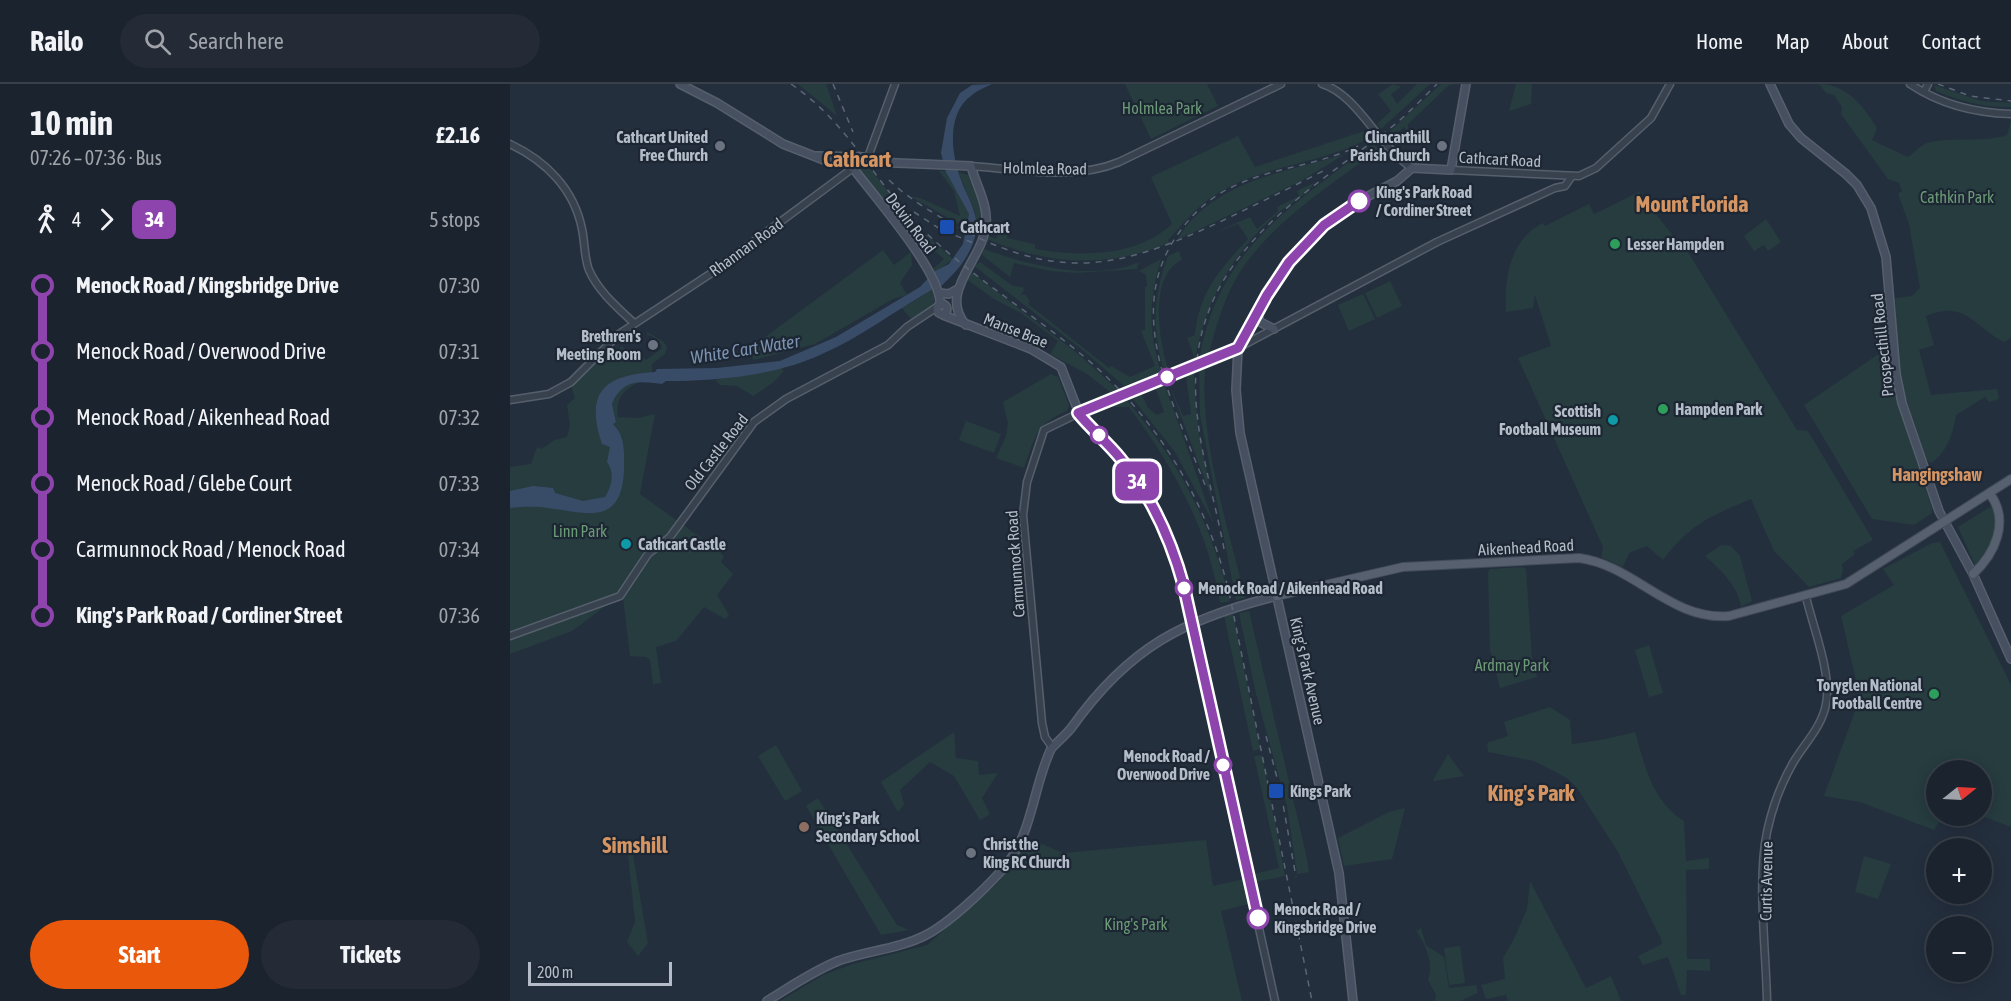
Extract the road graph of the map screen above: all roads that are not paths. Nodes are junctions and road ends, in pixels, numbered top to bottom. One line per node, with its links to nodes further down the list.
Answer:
1 (680, 84): 13 (main road)
2 (895, 84): 14 (street)
3 (1281, 84): 17 (street, Holmlea Road)
4 (1322, 84): 18 (street)
5 (1466, 84): 19 (main road)
6 (1670, 84): 21 (street, Cathcart Road)
7 (1770, 84): 35 (main road, Prospecthill Road)
8 (1910, 84): 10 (street)
9 (1928, 84): 10 (street)
10 (1924, 92): 11 (street)
11 (2011, 114)
12 (510, 144): 27 (street)
13 (816, 156): 14 (main road); 16 (main road)
14 (868, 157): 15 (main road); 16 (main road)
15 (936, 163): 16 (main road); 17 (main road)
16 (853, 164): 24 (main road, Delvin Road); 27 (street, Rhannan Road)
17 (967, 166): 23 (main road, Old Castle Road)
18 (1412, 168): 19 (main road, Cathcart Road); 26 (main road)
19 (1451, 170): 20 (street, Cathcart Road)
20 (1560, 176): 21 (street, Cathcart Road); 22 (street)
21 (1572, 176): 22 (street, Carmunnock Road)
22 (1555, 188): 29 (street, Carmunnock Road)
23 (958, 287): 24 (main road); 25 (main road, Old Castle Road); 28 (main road, Old Castle Road)
24 (939, 291): 25 (main road, Delvin Road)
25 (942, 310): 28 (main road, Manse Brae); 40 (street, Old Castle Road)
26 (1257, 312): 29 (main road); 30 (main road)
27 (635, 323): 31 (street, Rhannan Road)
28 (966, 325): 32 (main road, Manse Brae)
29 (1274, 329): 30 (street, Carmunnock Road)
30 (1238, 348): 32 (street, Carmunnock Road); 37 (main road, King's Park Avenue)
31 (510, 400)
32 (1078, 413): 39 (main road); 42 (street, Carmunnock Road)
33 (2011, 479): 34 (main road, Aikenhead Road)
34 (1990, 494): 35 (main road, Aikenhead Road); 36 (main road)
35 (1945, 523): 36 (main road, Prospecthill Road); 38 (main road, Aikenhead Road)
36 (1972, 574): 41 (main road, Prospecthill Road)
37 (1277, 596): 38 (main road, Aikenhead Road); 39 (main road, Aikenhead Road); 45 (main road, King's Park Avenue)
38 (1806, 597): 46 (street, Curtis Avenue)
39 (1192, 623): 42 (main road, Aikenhead Road); 44 (street)
40 (510, 636)
41 (2011, 659)
42 (1052, 747): 43 (main road)
43 (767, 1001)
44 (1275, 1001)
45 (1353, 1001)
46 (1767, 1001)

